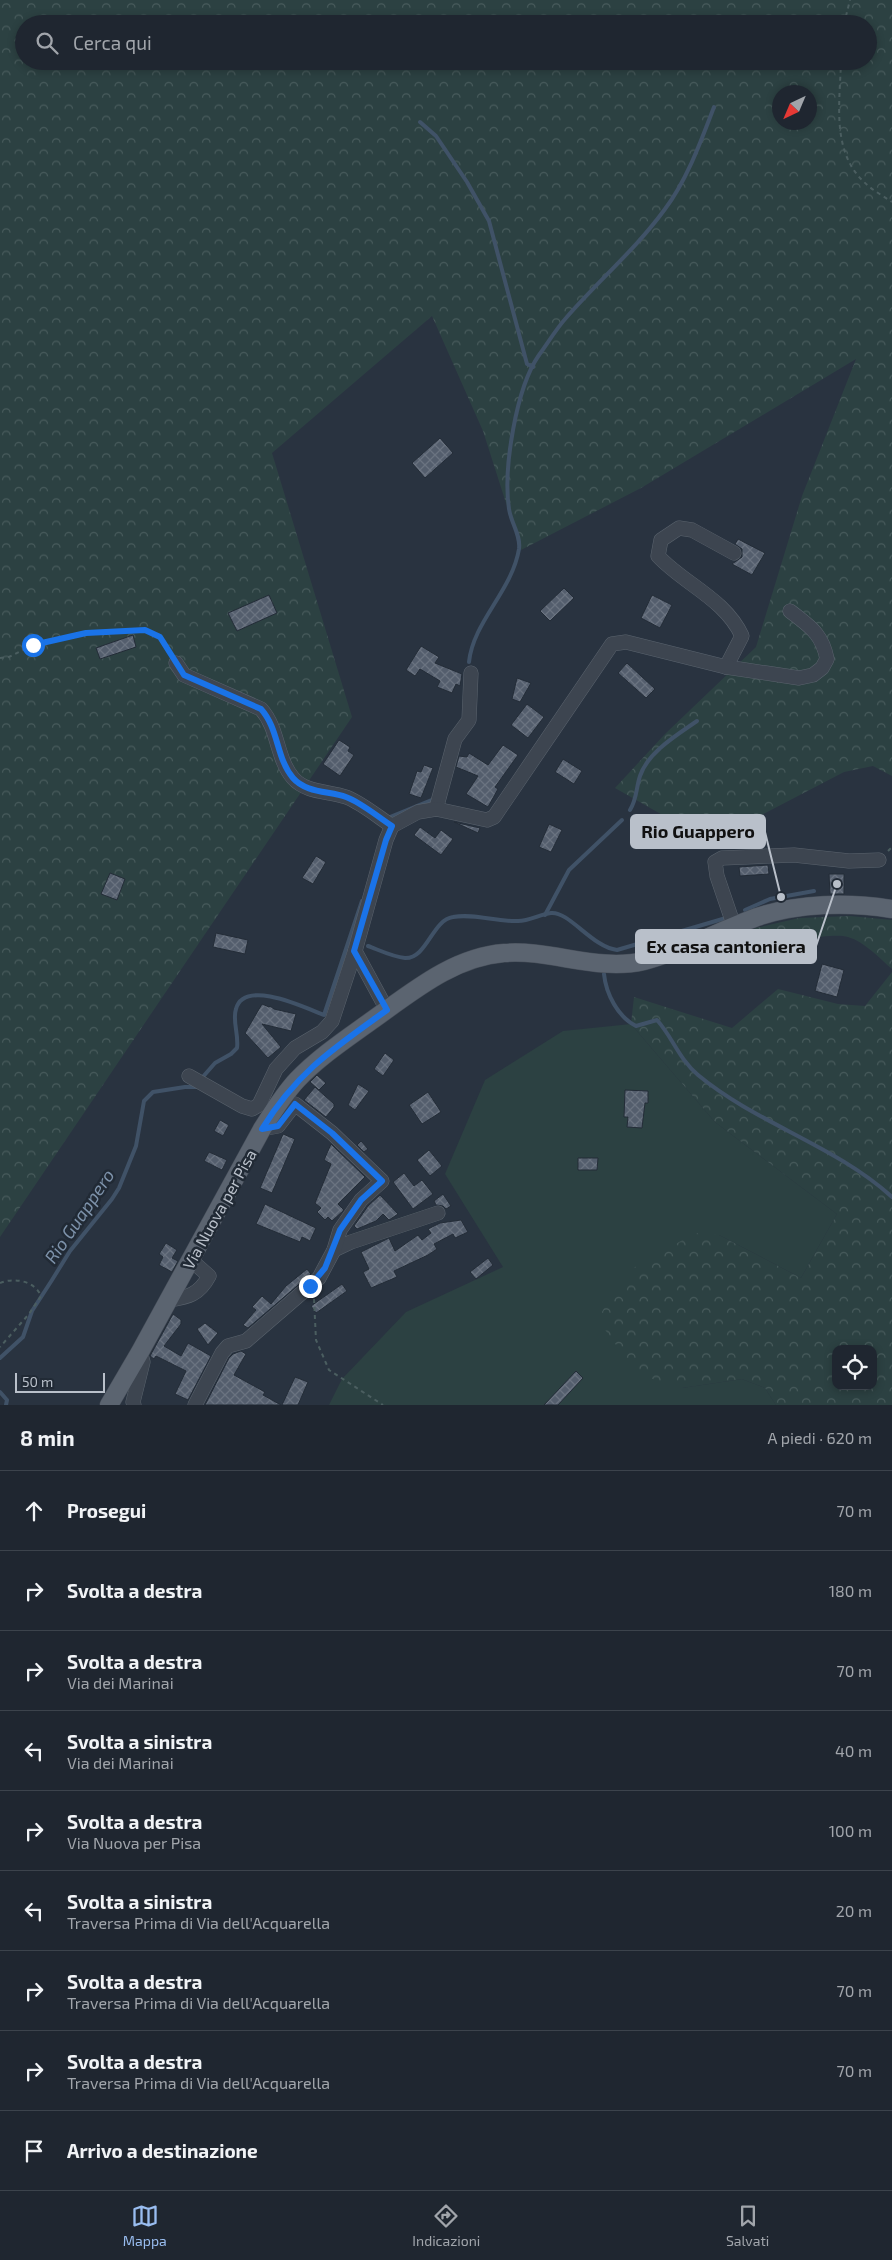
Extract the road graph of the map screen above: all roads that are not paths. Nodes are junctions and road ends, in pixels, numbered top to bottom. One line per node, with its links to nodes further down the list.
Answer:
1 (734, 553): 4 (street)
2 (790, 610): 4 (street)
3 (176, 663): 7 (street)
4 (726, 667): 6 (street)
5 (471, 673): 6 (street)
6 (436, 810): 7 (street)
7 (392, 826): 11 (street)
8 (879, 860): 10 (street)
9 (892, 909): 10 (main road, Via Nuova per Pisa)
10 (734, 926): 12 (main road, Via Nuova per Pisa)
11 (354, 951): 12 (street); 13 (street)
12 (387, 1010): 14 (main road, Via Nuova per Pisa)
13 (189, 1076)
14 (262, 1129): 16 (street); 17 (main road, Via Nuova per Pisa)
15 (438, 1213): 16 (street)
16 (334, 1250): 22 (street)
17 (191, 1260): 18 (main road, Via Nuova per Pisa); 18 (street)
18 (169, 1300): 19 (main road, Via Nuova per Pisa)
19 (140, 1352): 20 (main road, Via Nuova per Pisa); 21 (street)
20 (109, 1405)
21 (134, 1405)
22 (194, 1405)

